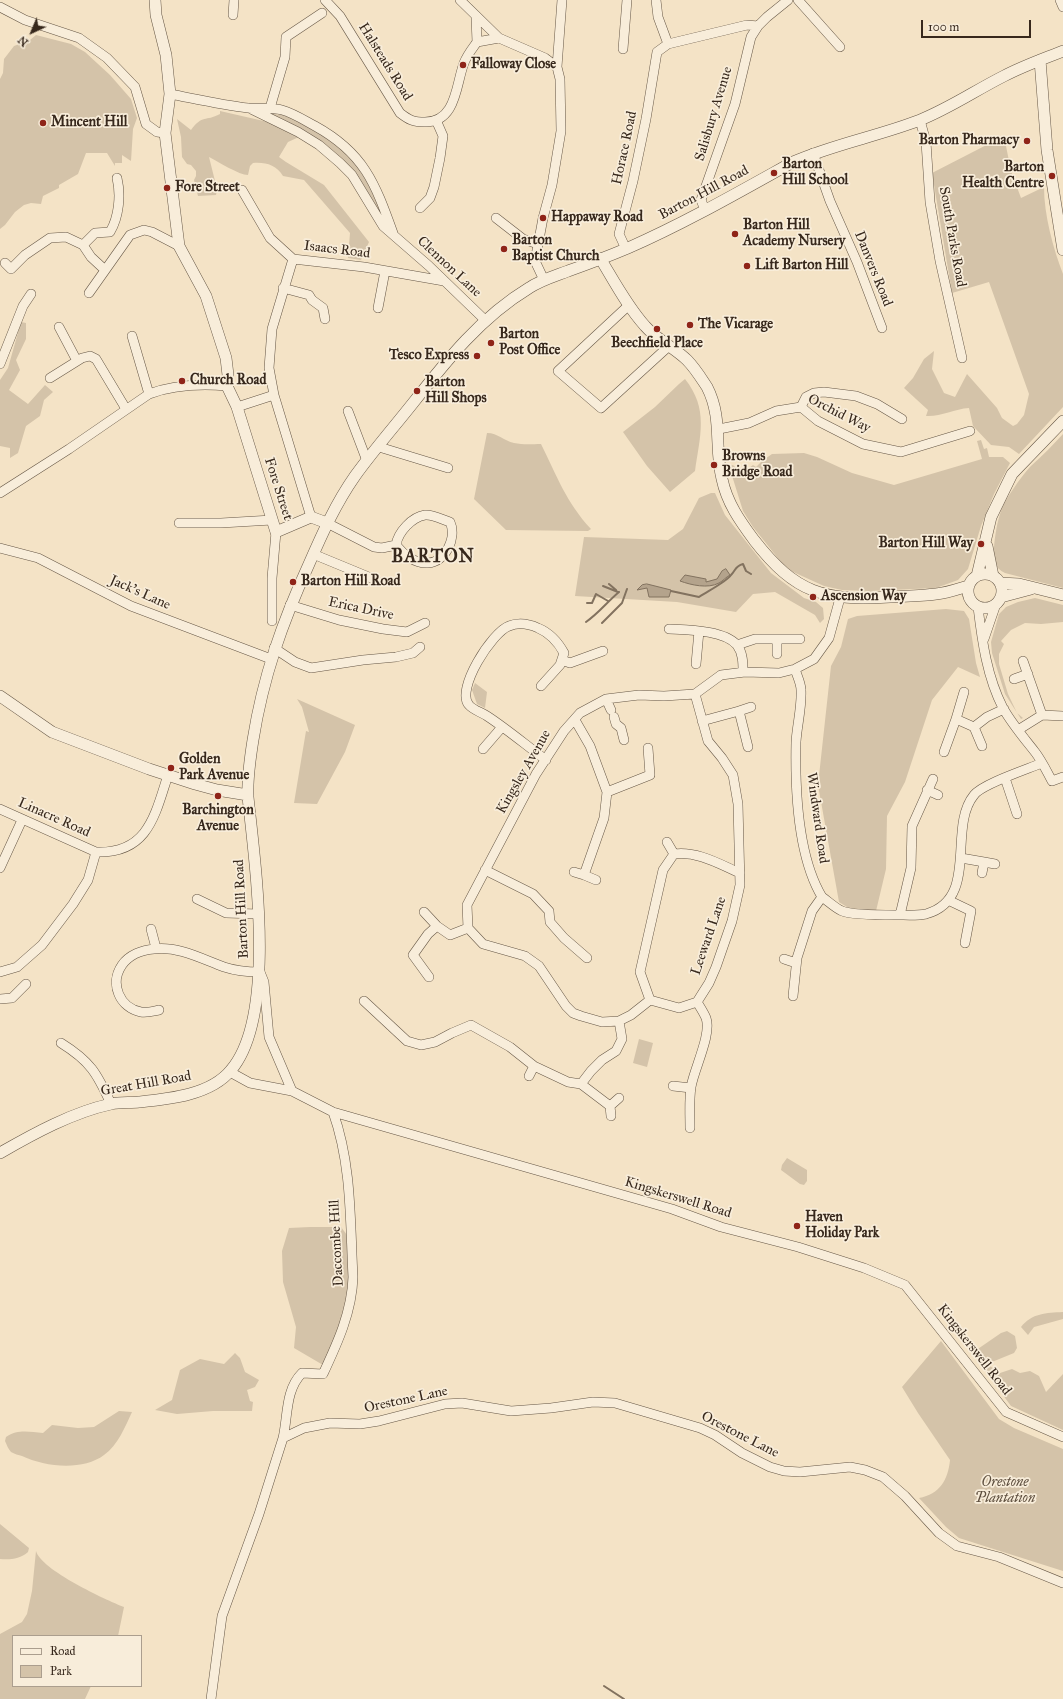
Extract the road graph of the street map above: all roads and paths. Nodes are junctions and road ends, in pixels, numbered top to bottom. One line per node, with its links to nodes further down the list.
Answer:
1 (155, 0): 25 (street, Fore Street)
2 (234, 0): 14 (street)
3 (325, 0): 28 (street, Halsteads Road)
4 (460, 0): 15 (street)
5 (562, 0): 24 (street)
6 (627, 0): 21 (street)
7 (656, 0): 19 (street)
8 (788, 0): 16 (street, Salisbury Avenue)
9 (798, 0): 20 (street)
10 (1060, 0): 12 (street)
11 (0, 7): 30 (street)
12 (1063, 7)
13 (322, 13): 27 (street)
14 (232, 15)
15 (476, 17): 17 (street); 18 (street)
16 (758, 26): 19 (street); 35 (street, Salisbury Avenue)
17 (499, 38): 18 (street); 24 (street)
18 (477, 42): 28 (street)
19 (668, 44): 41 (street, Horace Road)
20 (840, 47)
21 (624, 49)
22 (1063, 51): 23 (street, Barton Hill Road)
23 (1040, 60): 29 (street, Barton Hill Road); 42 (street)
24 (557, 67): 38 (street)
25 (170, 94): 26 (street, Clennon Lane); 30 (street, Fore Street)
26 (249, 108): 27 (street, Clennon Lane); 37 (street, Clennon Lane)
27 (270, 108): 37 (street, Clennon Lane)
28 (436, 120): 34 (street)
29 (920, 120): 31 (street, Barton Hill Road); 61 (street, South Parks Road)
30 (165, 133): 40 (street, Fore Street)
31 (813, 153): 35 (street, Barton Hill Road); 58 (street, Danvers Road)
32 (116, 178): 39 (street)
33 (242, 190): 44 (street)
34 (420, 208)
35 (705, 210): 41 (street, Barton Hill Road)
36 (496, 218): 38 (street)
37 (393, 234): 49 (street, Clennon Lane)
38 (538, 244): 48 (street)
39 (83, 245): 45 (street); 46 (street)
40 (179, 246): 46 (street); 65 (street, Fore Street)
41 (626, 249): 43 (street, Barton Hill Road)
42 (1063, 250)
43 (600, 258): 48 (street, Barton Hill Road); 53 (street)
44 (293, 259): 47 (street, Isaacs Road); 50 (street, Isaacs Road)
45 (5, 263)
46 (105, 270): 51 (street)
47 (386, 271): 49 (street, Isaacs Road); 54 (street)
48 (544, 280): 56 (street, Barton Hill Road)
49 (444, 281): 56 (street, Clennon Lane)
50 (283, 288): 55 (street); 67 (street, Isaacs Road)
51 (89, 293)
52 (31, 294): 63 (street)
53 (629, 304): 60 (street); 60 (street)
54 (378, 308)
55 (326, 318)
56 (485, 320): 76 (street, Barton Hill Road)
57 (59, 327): 62 (street)
58 (882, 328)
59 (132, 336): 66 (street)
60 (669, 346): 74 (street)
61 (962, 358)
62 (77, 361): 64 (street); 70 (street)
63 (0, 364)
64 (50, 378)
65 (227, 386): 66 (street); 68 (street, Fore Street)
66 (150, 394): 70 (street)
67 (274, 395): 68 (street); 80 (street, Isaacs Road)
68 (237, 407): 81 (street, Fore Street)
69 (801, 407): 72 (street); 74 (street, Orchid Way); 75 (street, Orchid Way)
70 (126, 409): 79 (street)
71 (348, 412): 77 (street)
72 (902, 419)
73 (1063, 421): 85 (street)
74 (718, 429): 96 (street)
75 (970, 431)
76 (379, 447): 77 (street, Barton Hill Road); 78 (street)
77 (367, 461): 83 (street, Barton Hill Road)
78 (448, 468)
79 (0, 493)
80 (311, 516): 83 (street); 84 (street)
81 (272, 520): 82 (street); 84 (street, Fore Street)
82 (179, 522)
83 (327, 523): 86 (street); 88 (street, Barton Hill Road)
84 (276, 532): 101 (street, Fore Street)
85 (986, 539): 89 (street); 90 (street)
86 (396, 546): 86 (street)
87 (0, 548): 113 (street, Jack's Lane)
88 (313, 554): 91 (street); 99 (street, Barton Hill Road)
89 (976, 576): 90 (street); 92 (street)
90 (997, 579): 93 (street); 98 (street)
91 (376, 580)
92 (968, 586): 94 (street); 97 (street)
93 (1036, 589): 95 (street); 98 (street)
94 (937, 594): 96 (street); 97 (street)
95 (1063, 595)
96 (840, 598): 117 (street)
97 (969, 598): 100 (street)
98 (998, 601): 100 (street); 107 (street)
99 (290, 605): 102 (street, Erica Drive); 110 (street, Barton Hill Road)
100 (978, 607): 107 (street)
101 (272, 621)
102 (425, 623)
103 (669, 629): 104 (street)
104 (698, 631): 108 (street); 116 (street)
105 (777, 639): 106 (street); 108 (street); 112 (street)
106 (800, 639)
107 (983, 642): 127 (street)
108 (737, 645): 118 (street)
109 (420, 647): 110 (street)
110 (274, 648): 113 (street, Barton Hill Road)
111 (603, 651): 114 (street)
112 (777, 654)
113 (271, 659): 151 (street, Barton Hill Road)
114 (562, 660): 121 (street); 134 (street)
115 (1023, 661): 119 (street)
116 (696, 664)
117 (795, 669): 118 (street); 171 (street, Windward Road)
118 (743, 672): 123 (street)
119 (1028, 674): 120 (street); 129 (street)
120 (1014, 679)
121 (541, 686)
122 (964, 692): 131 (street)
123 (695, 694): 125 (street, Kingsley Avenue); 133 (street, Leeward Lane)
124 (0, 696): 145 (street)
125 (606, 699): 132 (street, Kingsley Avenue); 137 (street)
126 (751, 707): 128 (street)
127 (1004, 709): 135 (street); 136 (street)
128 (739, 711): 133 (street); 139 (street)
129 (1042, 716): 130 (street); 136 (street)
130 (1063, 716)
131 (956, 719): 135 (street); 142 (street)
132 (574, 720): 143 (street, Kingsley Avenue); 150 (street)
133 (702, 721): 167 (street, Leeward Lane)
134 (502, 727): 141 (street); 143 (street)
135 (974, 727): 138 (street)
136 (1018, 730): 144 (street)
137 (624, 740)
138 (982, 746)
139 (748, 747)
140 (648, 748): 150 (street)
141 (483, 749)
142 (944, 752)
143 (546, 760): 165 (street, Kingsley Avenue)
144 (1042, 763): 146 (street); 147 (street)
145 (168, 775): 151 (street); 159 (street)
146 (1063, 777)
147 (1005, 778): 154 (street); 161 (street)
148 (933, 779): 149 (street)
149 (928, 790): 152 (street); 176 (street)
150 (608, 792): 169 (street)
151 (248, 795): 175 (street, Barton Hill Road)
152 (938, 795)
153 (1022, 799): 154 (street)
154 (1013, 802): 156 (street)
155 (0, 809): 157 (street, Linacre Road)
156 (1017, 814)
157 (22, 820): 159 (street, Linacre Road); 164 (street)
158 (667, 842): 160 (street)
159 (96, 852): 185 (street)
160 (674, 854): 167 (street); 191 (street)
161 (961, 858): 162 (street); 173 (street)
162 (984, 862): 163 (street); 168 (street)
163 (995, 864)
164 (0, 868)
165 (485, 870): 178 (street); 182 (street)
166 (574, 872): 169 (street)
167 (740, 873): 193 (street, Leeward Lane)
168 (982, 873)
169 (584, 875): 170 (street)
170 (596, 880)
171 (822, 897): 176 (street); 184 (street)
172 (197, 899): 175 (street)
173 (948, 900): 176 (street); 180 (street)
174 (424, 912): 177 (street)
175 (258, 914): 186 (street, Barton Hill Road)
176 (900, 915)
177 (437, 926): 178 (street); 187 (street)
178 (468, 928): 195 (street)
179 (152, 929): 181 (street)
180 (965, 942)
181 (156, 948): 186 (street); 194 (street)
182 (587, 958)
183 (784, 959): 184 (street)
184 (796, 963): 189 (street)
185 (0, 972)
186 (260, 972): 198 (street, Barton Hill Road); 203 (street)
187 (429, 977)
188 (26, 984): 190 (street)
189 (793, 996)
190 (0, 999)
191 (650, 1000): 193 (street); 195 (street)
192 (364, 1001): 197 (street)
193 (697, 1002): 202 (street)
194 (159, 1010)
195 (619, 1021): 200 (street)
196 (61, 1043): 205 (street)
197 (534, 1066): 199 (street); 200 (street)
198 (230, 1072): 203 (street, Kingskerswell Road); 205 (street, Great Hill Road)
199 (529, 1076)
200 (581, 1084): 206 (street)
201 (673, 1086): 202 (street)
202 (691, 1088): 209 (street)
203 (292, 1091): 207 (street, Kingskerswell Road)
204 (619, 1098): 206 (street)
205 (111, 1104): 210 (street, Great Hill Road)
206 (610, 1106): 208 (street)
207 (333, 1112): 211 (street, Kingskerswell Road); 212 (street, Daccombe Hill)
208 (610, 1116)
209 (690, 1128)
210 (0, 1153)
211 (1063, 1437)
212 (283, 1438): 213 (street, Orestone Lane); 214 (street)
213 (1063, 1583)
214 (211, 1699)

